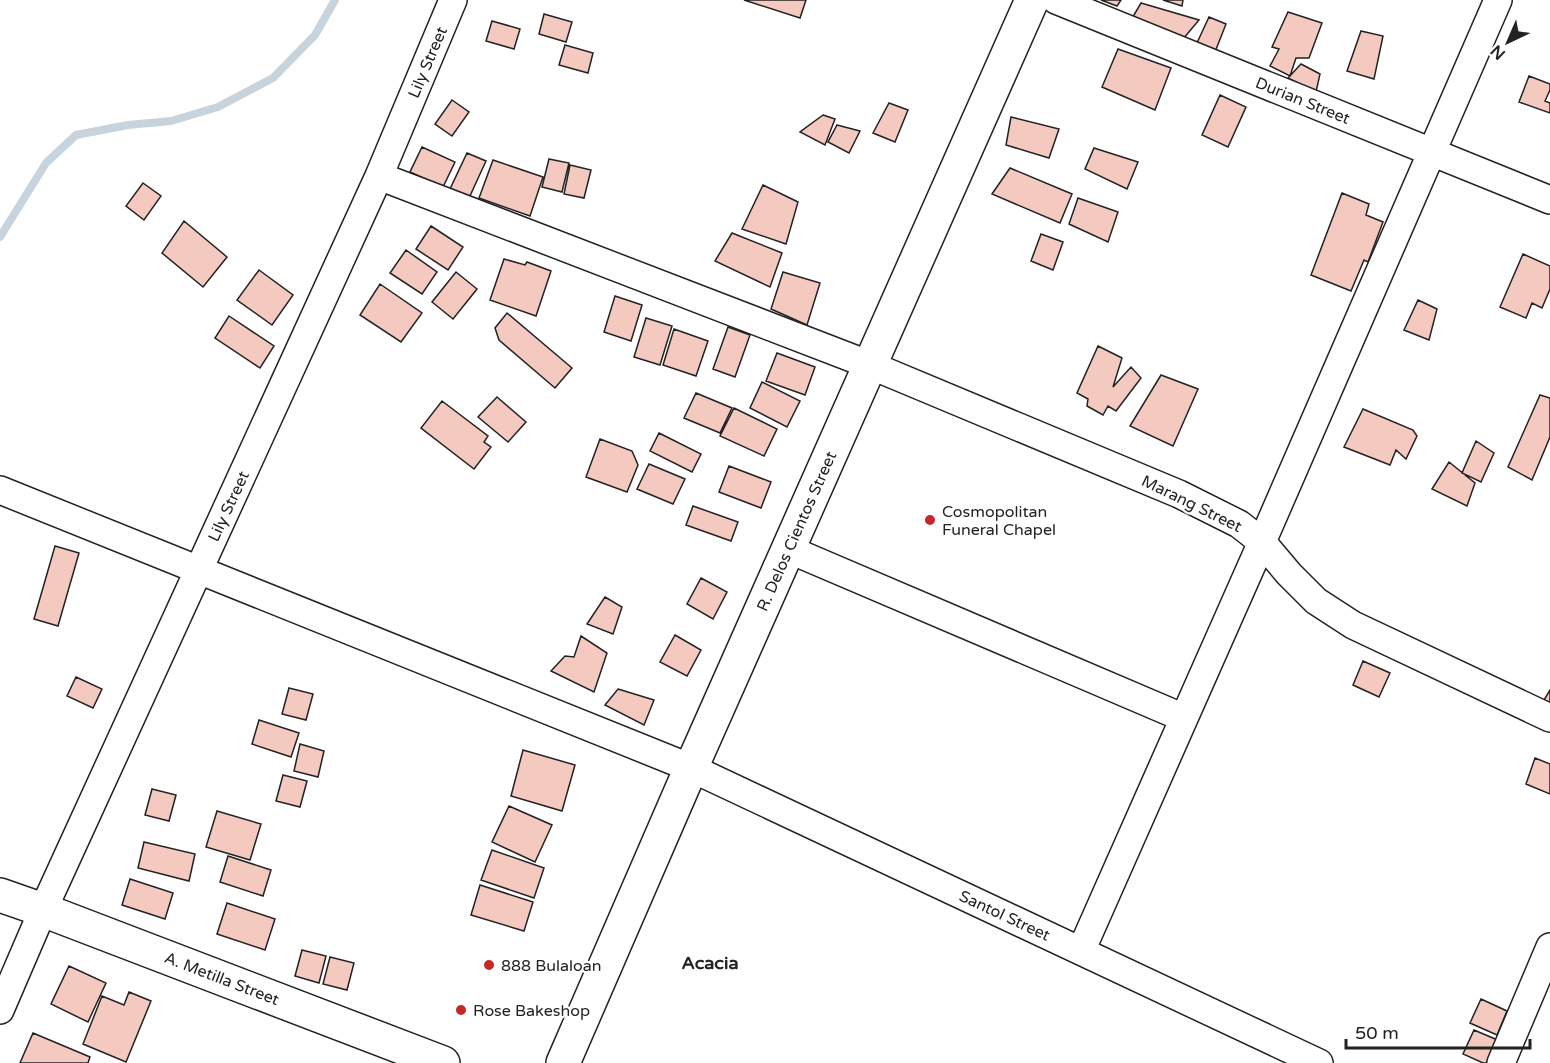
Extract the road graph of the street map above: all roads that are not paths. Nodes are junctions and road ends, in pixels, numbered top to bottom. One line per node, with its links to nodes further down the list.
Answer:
1 (453, 0): 6 (street, Lily Street)
2 (1032, 0): 8 (main road, R. Delos Cientos Street)
3 (1056, 0): 5 (street, Durian Street)
4 (1498, 0): 5 (street)
5 (1432, 152): 7 (street, Durian Street); 10 (street)
6 (379, 176): 8 (street, Marang Street); 12 (street, Lily Street)
7 (1550, 200)
8 (870, 364): 10 (street, Marang Street); 11 (main road, R. Delos Cientos Street)
9 (0, 490): 12 (street, Santol Street)
10 (1262, 542): 13 (street); 14 (street, Marang Street)
11 (788, 549): 13 (street); 15 (main road, R. Delos Cientos Street)
12 (199, 570): 15 (street, Santol Street); 17 (street, Lily Street)
13 (1184, 718): 19 (street)
14 (1550, 718)
15 (692, 768): 19 (street, Santol Street); 22 (main road, R. Delos Cientos Street)
16 (0, 895): 17 (main road, A. Metilla Street)
17 (44, 910): 20 (street, Lily Street); 21 (main road, A. Metilla Street)
18 (1550, 947): 24 (street)
19 (1081, 951): 23 (street, Santol Street)
20 (0, 1011)
21 (443, 1063)
22 (563, 1063)
23 (1319, 1063)
24 (1501, 1063)

